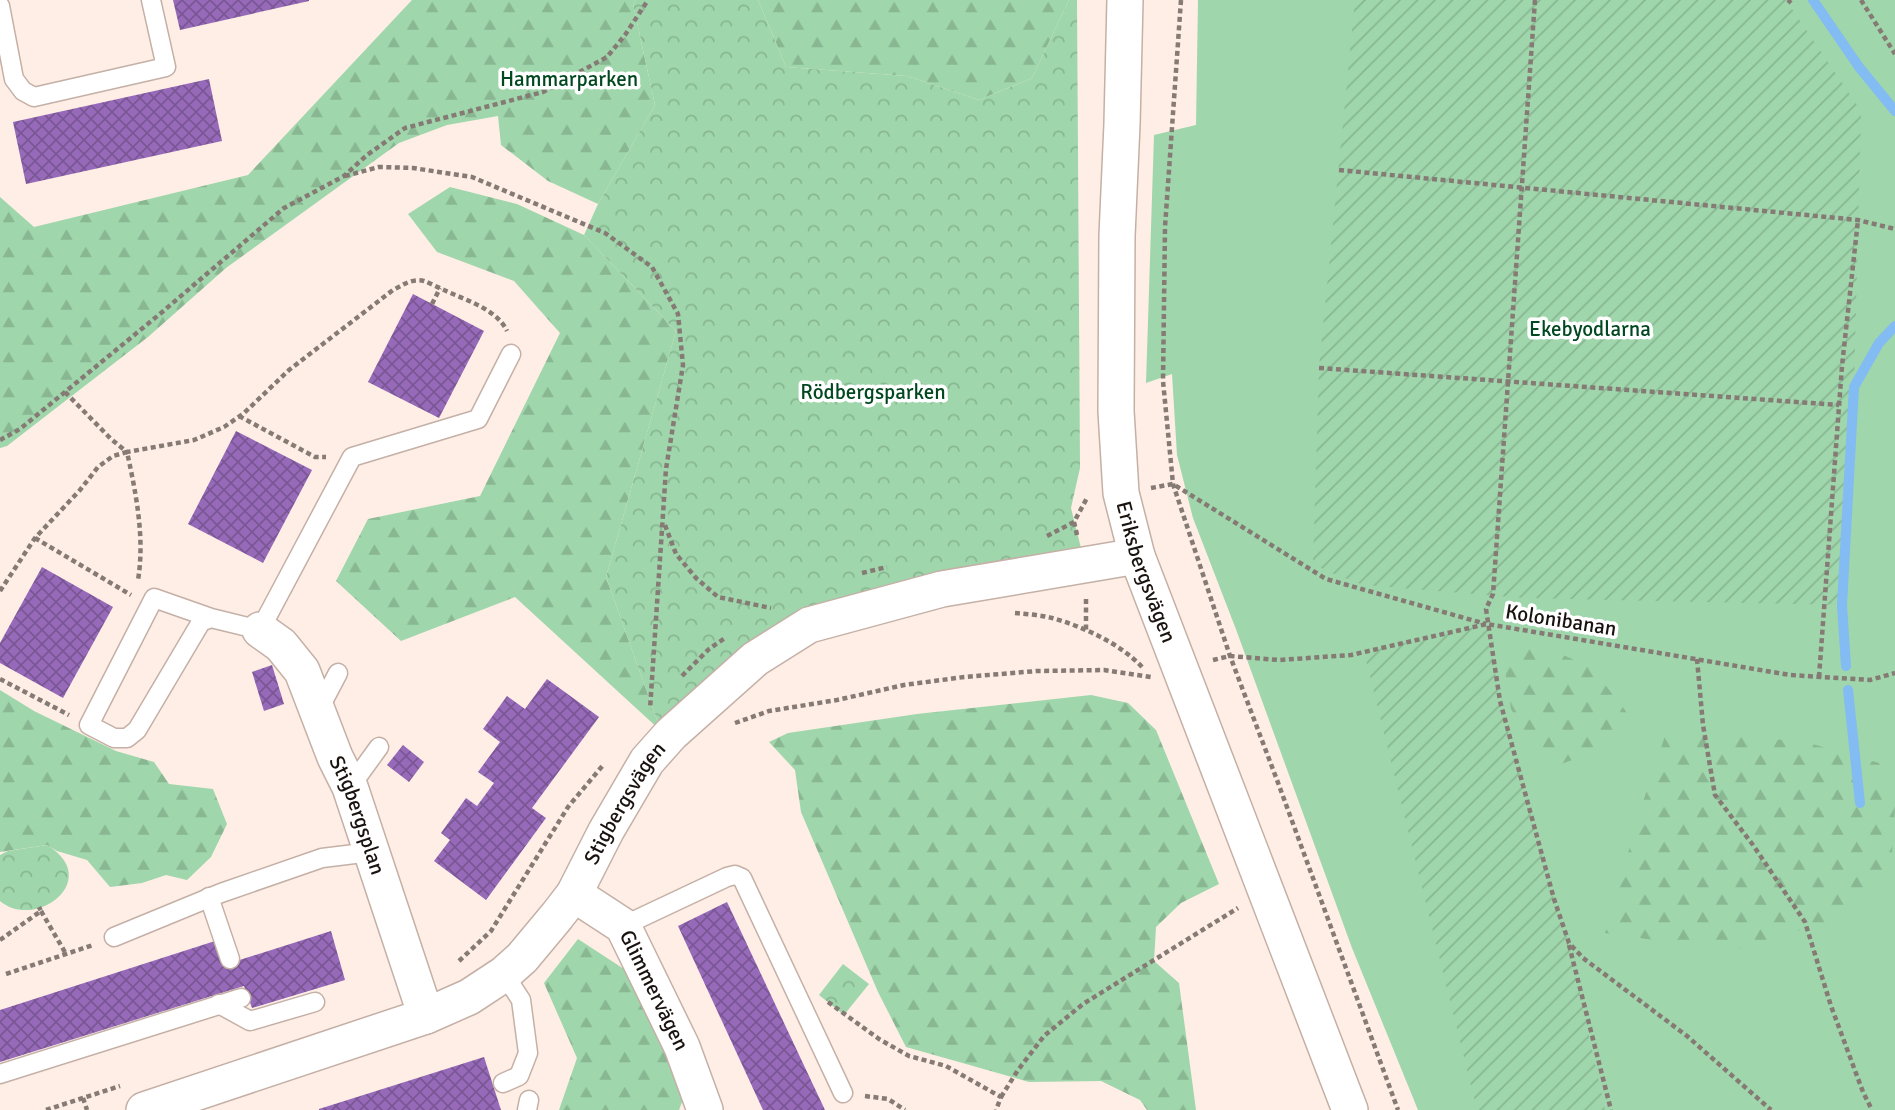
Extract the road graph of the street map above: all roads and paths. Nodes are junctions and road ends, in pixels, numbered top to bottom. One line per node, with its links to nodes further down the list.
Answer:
1 (151, 0): 7 (lane)
2 (648, 0): 10 (path)
3 (1125, 0): 30 (street, Eriksbergsvägen)
4 (1181, 0): 25 (path)
5 (1535, 0): 11 (path)
6 (1861, 0): 8 (path)
7 (0, 6)
8 (1895, 54)
9 (1339, 170): 11 (path)
10 (344, 176): 19 (path); 26 (path)
11 (1522, 188): 12 (path); 18 (path)
12 (1858, 220): 13 (path); 20 (path)
13 (1895, 229)
14 (440, 288): 15 (path); 16 (path); 21 (path)
15 (432, 304)
16 (511, 354): 24 (lane)
17 (1319, 368): 18 (path)
18 (1508, 382): 20 (path); 41 (path)
19 (65, 391): 22 (path); 23 (path)
20 (1839, 405): 49 (path)
21 (239, 416): 23 (path); 24 (path)
22 (0, 440)
23 (127, 452): 28 (path); 34 (path)
24 (352, 457): 42 (lane)
25 (1173, 484): 41 (path); 44 (path)
26 (664, 521): 36 (path); 52 (path)
27 (1074, 522): 29 (path)
28 (35, 538): 33 (path); 34 (path)
29 (1037, 541)
30 (1137, 556): 46 (street, Eriksbergsvägen); 60 (street, Stigbergsvägen)
31 (888, 567): 32 (path)
32 (862, 574)
33 (0, 591)
34 (135, 597): 40 (path)
35 (781, 604): 36 (path)
36 (771, 608): 38 (path)
37 (1004, 613): 55 (path)
38 (761, 615)
39 (211, 618): 40 (lane); 42 (lane); 54 (lane)
40 (142, 622): 54 (lane)
41 (1487, 624): 44 (path, Kolonibanan); 45 (path, Kolonibanan); 66 (path)
42 (260, 630): 53 (street, Stigbergsplan)
43 (729, 635): 51 (path)
44 (1230, 656): 46 (path, Kolonibanan); 88 (path)
45 (1697, 659): 49 (path, Kolonibanan); 91 (path)
46 (1181, 669): 87 (street, Eriksbergsvägen)
47 (338, 673): 53 (lane)
48 (1895, 673): 49 (path, Kolonibanan)
49 (1819, 677)
50 (0, 679): 54 (path)
51 (675, 683)
52 (658, 701)
53 (318, 711): 58 (street, Stigbergsplan)
54 (89, 725)
55 (732, 725)
56 (379, 747): 58 (lane)
57 (609, 758): 72 (path)
58 (349, 787): 59 (street, Stigbergsplan)
59 (370, 852): 61 (lane); 72 (street, Stigbergsplan)
60 (573, 894): 63 (street, Glimmervägen); 70 (street, Stigbergsvägen)
61 (209, 897): 64 (lane); 68 (lane)
62 (1246, 903): 80 (path)
63 (623, 926): 75 (lane); 84 (street, Glimmervägen)
64 (114, 937): 67 (path)
65 (0, 940): 67 (path)
66 (1569, 943): 89 (path); 90 (path)
67 (66, 954): 69 (path)
68 (230, 960)
69 (6, 974)
70 (504, 974): 72 (street, Stigbergsvägen); 77 (lane)
71 (241, 998): 74 (lane)
72 (421, 1001): 79 (street, Stigbergsvägen)
73 (315, 1002): 74 (lane)
74 (219, 1004): 76 (lane)
75 (801, 1004): 78 (lane); 80 (path)
76 (0, 1074)
77 (503, 1083)
78 (843, 1093): 85 (path)
79 (138, 1096): 81 (path)
80 (1001, 1097): 86 (path)
81 (83, 1098): 82 (path); 83 (path)
82 (46, 1110)
83 (87, 1110)
84 (705, 1110)
85 (905, 1110)
86 (996, 1110)
87 (1350, 1110)
88 (1398, 1110)
89 (1611, 1110)
90 (1772, 1110)
91 (1872, 1110)

